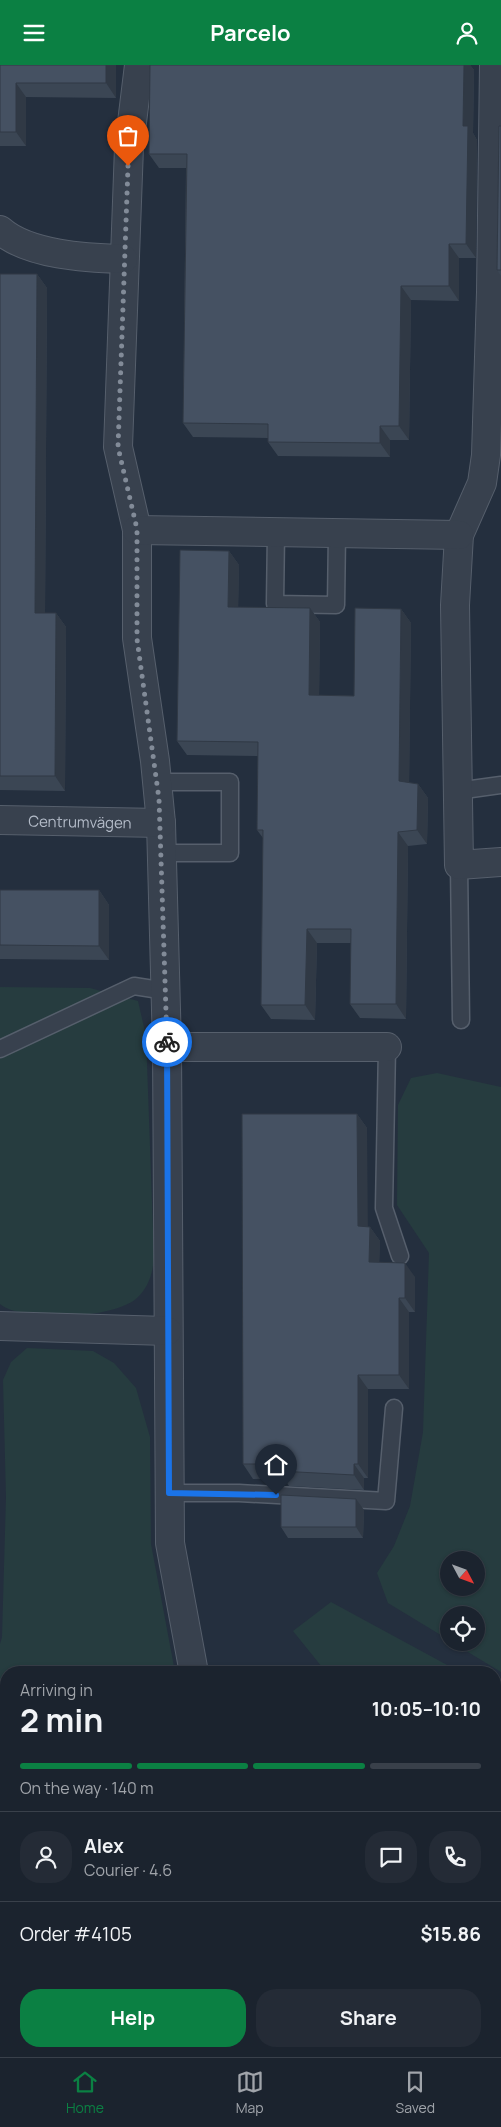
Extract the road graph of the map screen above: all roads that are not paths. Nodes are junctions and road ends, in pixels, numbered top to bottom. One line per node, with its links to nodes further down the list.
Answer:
1 (139, 65): 4 (street)
2 (494, 65): 8 (street)
3 (0, 230): 4 (street)
4 (123, 259): 5 (street)
5 (137, 529): 6 (street); 9 (street)
6 (276, 532): 7 (street); 7 (lane)
7 (337, 533): 8 (street)
8 (459, 535): 11 (street)
9 (158, 782): 13 (street); 14 (lane)
10 (501, 785): 11 (lane)
11 (457, 791): 16 (street)
12 (0, 820): 13 (street, Centrumvägen)
13 (161, 823): 14 (street)
14 (161, 853): 17 (street)
15 (501, 862): 16 (street)
16 (459, 865): 18 (lane)
17 (166, 991): 19 (street); 21 (lane)
18 (461, 1020)
19 (167, 1047): 20 (street); 24 (street)
20 (387, 1047): 22 (lane)
21 (0, 1049)
22 (400, 1256)
23 (0, 1326): 24 (street)
24 (168, 1331): 26 (street)
25 (394, 1408): 26 (lane)
26 (169, 1493): 27 (street)
27 (193, 1666)

